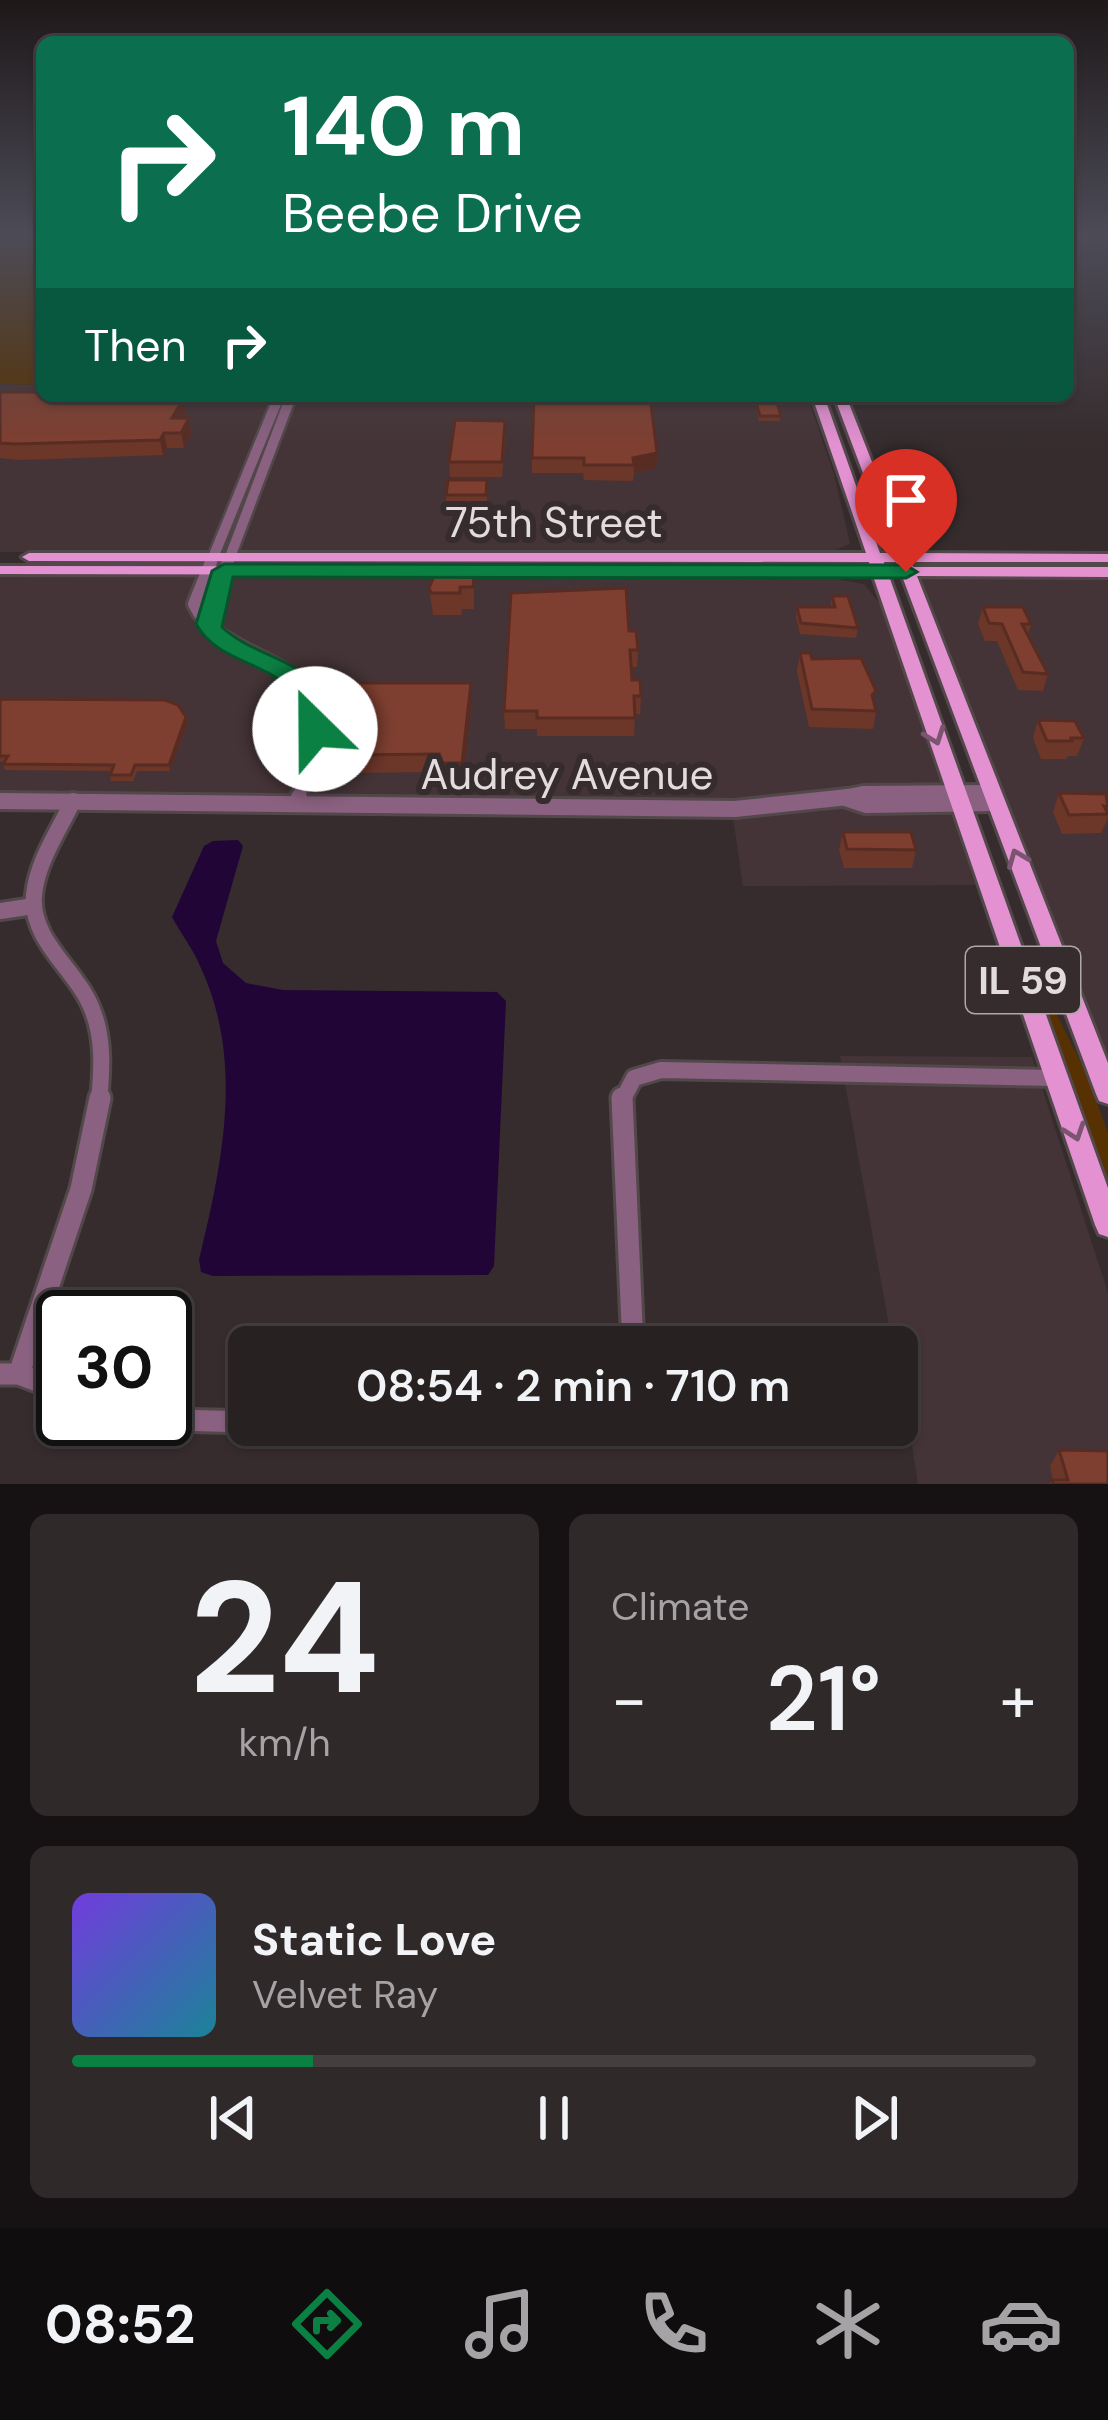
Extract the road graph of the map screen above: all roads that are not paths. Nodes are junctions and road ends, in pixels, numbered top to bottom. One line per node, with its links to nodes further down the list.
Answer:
1 (277, 402): 8 (street)
2 (288, 402): 8 (street)
3 (820, 402): 5 (main road, IL 59)
4 (842, 402): 11 (main road, IL 59)
5 (865, 534): 9 (main road); 10 (main road, IL 59)
6 (0, 557): 8 (main road, 75th Street)
7 (1108, 558): 11 (main road, 75th Street)
8 (217, 564): 9 (main road, 75th Street); 12 (main road, 75th Street); 21 (street)
9 (826, 565): 10 (main road, 75th Street); 16 (main road)
10 (876, 565): 11 (main road, 75th Street); 16 (main road, IL 59)
11 (904, 565): 13 (main road, 75th Street); 15 (main road, IL 59)
12 (0, 570)
13 (945, 572): 14 (main road, 75th Street); 15 (main road)
14 (1108, 572)
15 (914, 592): 17 (main road, IL 59)
16 (887, 598): 18 (main road, IL 59, one-way to 18)
17 (993, 797): 18 (street, Audrey Avenue); 25 (main road, IL 59, one-way to 17)
18 (957, 798): 21 (street, Audrey Avenue); 24 (main road, IL 59)
19 (0, 801): 20 (street, Audrey Avenue)
20 (73, 801): 21 (street, Audrey Avenue); 22 (street)
21 (298, 802)
22 (34, 906): 23 (street); 28 (street)
23 (0, 911)
24 (1056, 1078): 26 (main road, IL 59, one-way to 26); 27 (street)
25 (1108, 1094)
26 (1108, 1226)
27 (632, 1326)
28 (9, 1374)
29 (192, 1420): 30 (street)
30 (228, 1421)

